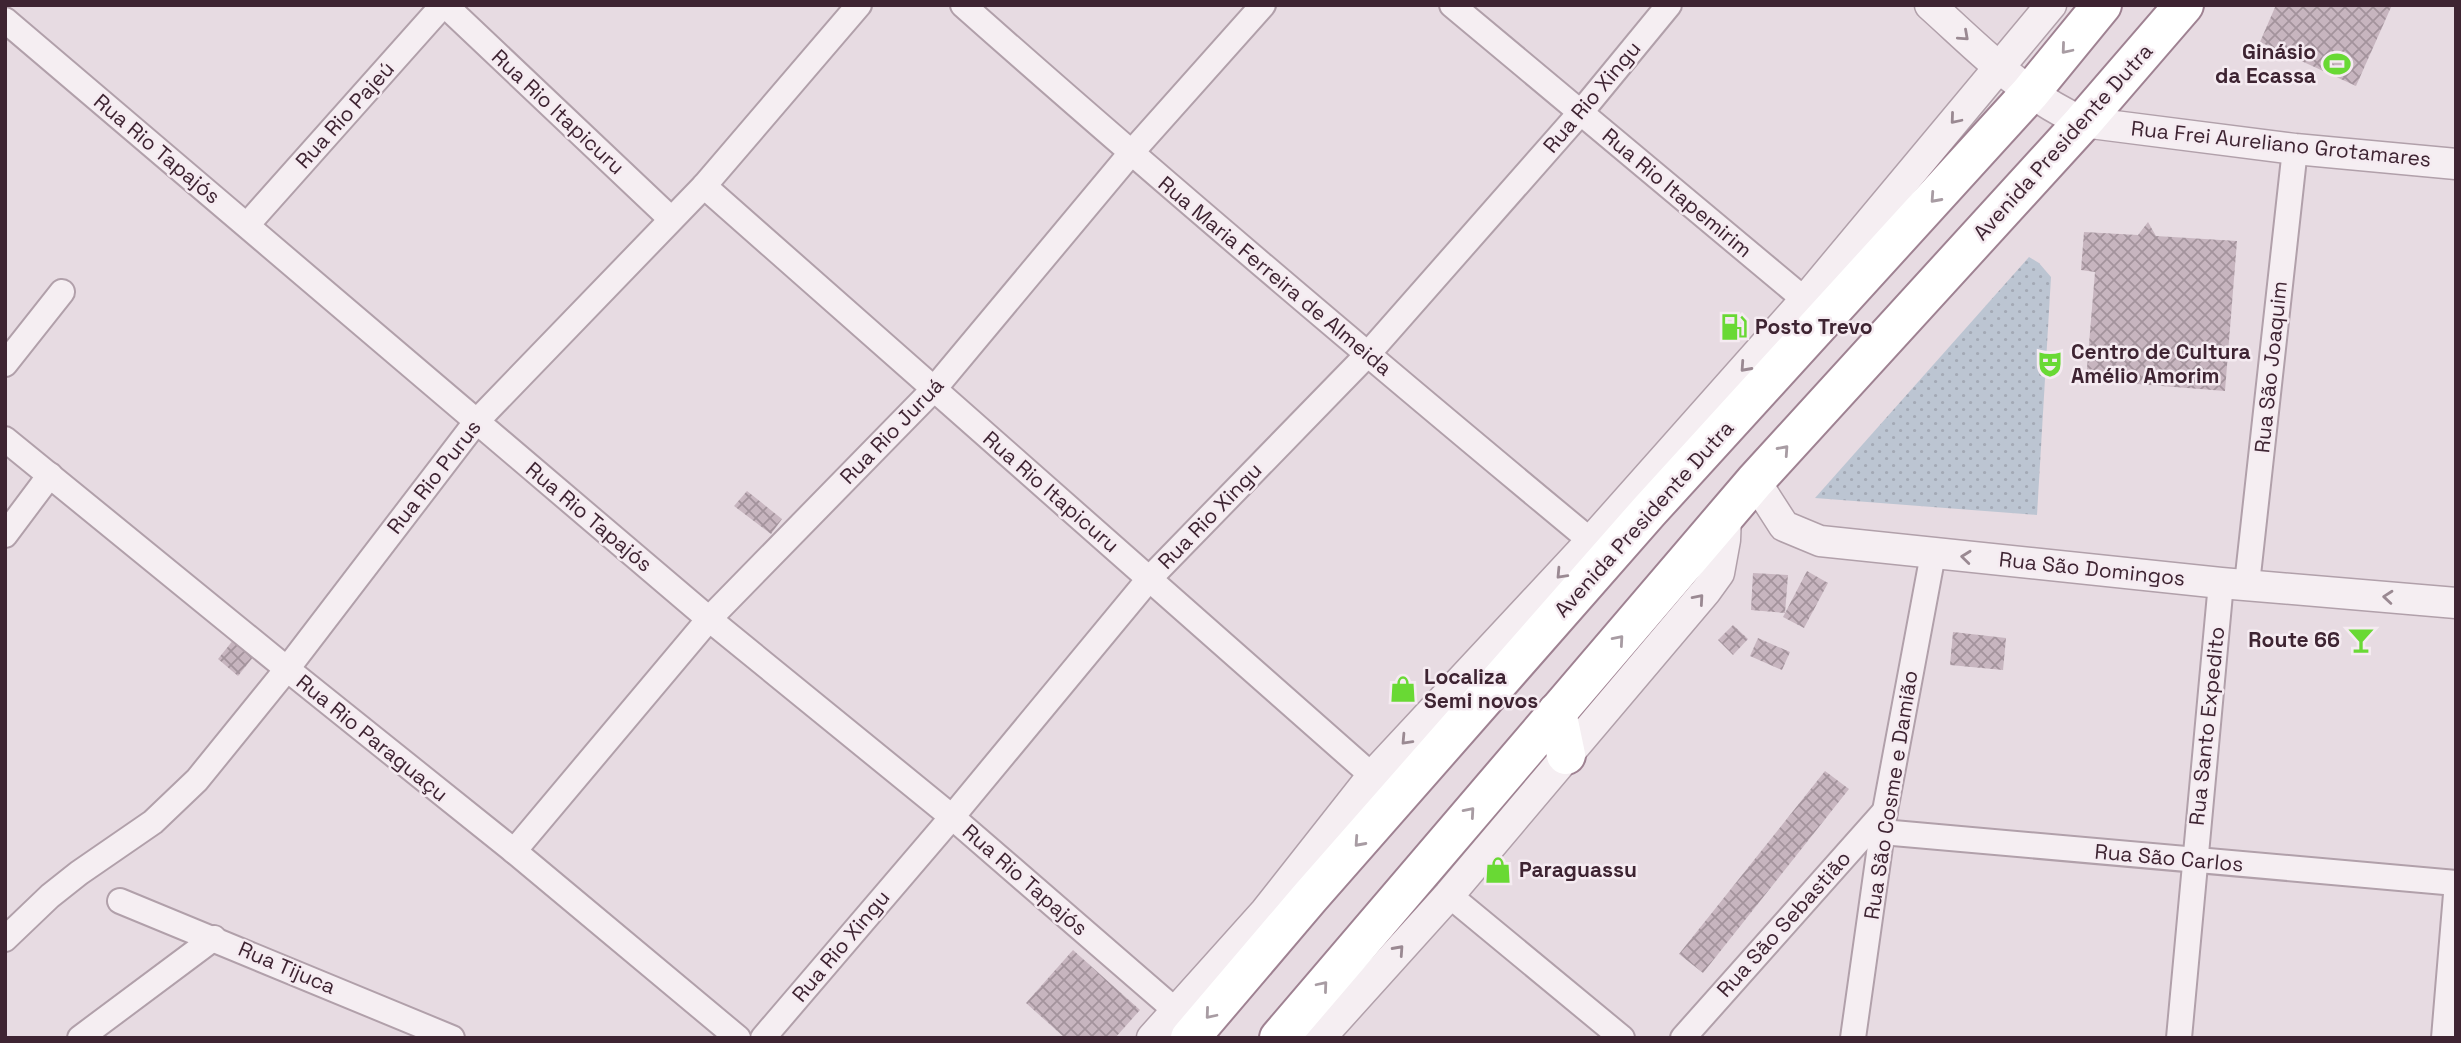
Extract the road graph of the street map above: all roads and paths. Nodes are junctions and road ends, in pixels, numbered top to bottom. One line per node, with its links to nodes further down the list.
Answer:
1 (444, 5): 20 (street, Rua Rio Itapicuru); 21 (street, Rua Rio Pajeú)
2 (859, 5): 19 (street, Rua Rio Purus)
3 (963, 5): 17 (street, Rua Maria Ferreira de Almeida)
4 (1263, 5): 17 (street, Rua Rio Juruá)
5 (1452, 5): 14 (street, Rua Rio Itapemirim)
6 (1669, 5): 14 (street, Rua Rio Xingu)
7 (1930, 5): 12 (street, Rua Frei Aureliano Grotamares, one-way to 12)
8 (2051, 5): 12 (street, Avenida Presidente Dutra)
9 (2102, 5): 13 (highway, Avenida Presidente Dutra, one-way to 13)
10 (2184, 5): 15 (highway, Avenida Presidente Dutra)
11 (5, 20): 21 (street, Rua Rio Tapajós)
12 (1999, 66): 13 (street, Rua Frei Aureliano Grotamares); 22 (street, Avenida Presidente Dutra, one-way to 22)
13 (2030, 93): 15 (street, Rua Frei Aureliano Grotamares); 22 (highway, Avenida Presidente Dutra, one-way to 22)
14 (1581, 112): 24 (street, Rua Rio Itapemirim); 25 (street, Rua Rio Xingu)
15 (2083, 121): 16 (street, Rua Frei Aureliano Grotamares); 32 (highway, Avenida Presidente Dutra, one-way to 15)
16 (2295, 149): 18 (street, Rua Frei Aureliano Grotamares); 39 (street, Rua São Joaquim)
17 (1131, 153): 25 (street, Rua Maria Ferreira de Almeida); 27 (street, Rua Rio Juruá)
18 (2456, 164)
19 (704, 186): 20 (street, Rua Rio Purus); 27 (street, Rua Rio Itapicuru)
20 (671, 219): 29 (street, Rua Rio Purus)
21 (247, 226): 29 (street, Rua Rio Tapajós)
22 (1862, 255): 24 (street, Avenida Presidente Dutra); 33 (highway, Avenida Presidente Dutra)
23 (62, 292): 26 (street)
24 (1805, 300): 28 (street, Avenida Presidente Dutra, one-way to 28)
25 (1367, 355): 36 (street, Rua Maria Ferreira de Almeida); 38 (street, Rua Rio Xingu)
26 (5, 364)
27 (934, 389): 38 (street, Rua Rio Itapicuru); 41 (street, Rua Rio Juruá)
28 (1716, 399): 33 (highway); 36 (street, Avenida Presidente Dutra)
29 (476, 422): 41 (street, Rua Rio Tapajós); 42 (street, Rua Rio Purus)
30 (5, 439): 31 (street, Rua Rio Paraguaçu)
31 (50, 475): 35 (street); 42 (street, Rua Rio Paraguaçu)
32 (1755, 481): 34 (highway, Avenida Presidente Dutra); 37 (street, Rua São Domingos)
33 (1649, 511): 45 (highway, Avenida Presidente Dutra)
34 (1726, 516): 43 (highway, Avenida Presidente Dutra, one-way to 34); 44 (street, one-way to 34)
35 (5, 535)
36 (1591, 541): 45 (street, Avenida Presidente Dutra, one-way to 45)
37 (1933, 554): 39 (street, Rua São Domingos, one-way to 37); 47 (street, Rua São Cosme e Damião)
38 (1149, 579): 45 (street, Rua Rio Itapicuru); 46 (street, Rua Rio Xingu)
39 (2234, 583): 40 (street, Rua São Domingos, one-way to 39); 49 (street, Rua Santo Expedito)
40 (2456, 603)
41 (709, 618): 46 (street, Rua Rio Tapajós); 48 (street, Rua Rio Juruá)
42 (286, 670): 48 (street, Rua Rio Paraguaçu); 57 (street, Rua Rio Purus)
43 (1557, 712): 44 (highway); 64 (highway, Avenida Presidente Dutra, one-way to 43)
44 (1566, 755): 52 (street)
45 (1385, 787): 53 (highway, Avenida Presidente Dutra, one-way to 53); 55 (street, Avenida Presidente Dutra)
46 (952, 817): 58 (street, Rua Rio Tapajós); 62 (street, Rua Rio Xingu)
47 (1883, 821): 49 (street, Rua São Carlos); 67 (street, Rua São Sebastião); 68 (street, Rua São Cosme e Damião)
48 (514, 851): 61 (street, Rua Rio Paraguaçu)
49 (2194, 860): 50 (street, Rua São Carlos); 69 (street, Rua Santo Expedito)
50 (2456, 883)
51 (2456, 894): 70 (street)
52 (1449, 895): 65 (street, one-way to 52); 66 (street)
53 (1310, 897): 55 (highway); 58 (highway, Avenida Presidente Dutra, one-way to 58)
54 (120, 901): 56 (street, Rua Tijuca)
55 (1265, 912): 58 (street, Avenida Presidente Dutra)
56 (214, 938): 59 (street, Rua Tijuca); 60 (street)
57 (5, 939)
58 (1183, 1024): 63 (street, Avenida Presidente Dutra)
59 (432, 1035)
60 (80, 1038)
61 (738, 1038)
62 (763, 1038)
63 (1152, 1038)
64 (1279, 1038)
65 (1321, 1038)
66 (1622, 1038)
67 (1683, 1038)
68 (1853, 1038)
69 (2179, 1038)
70 (2444, 1038)

